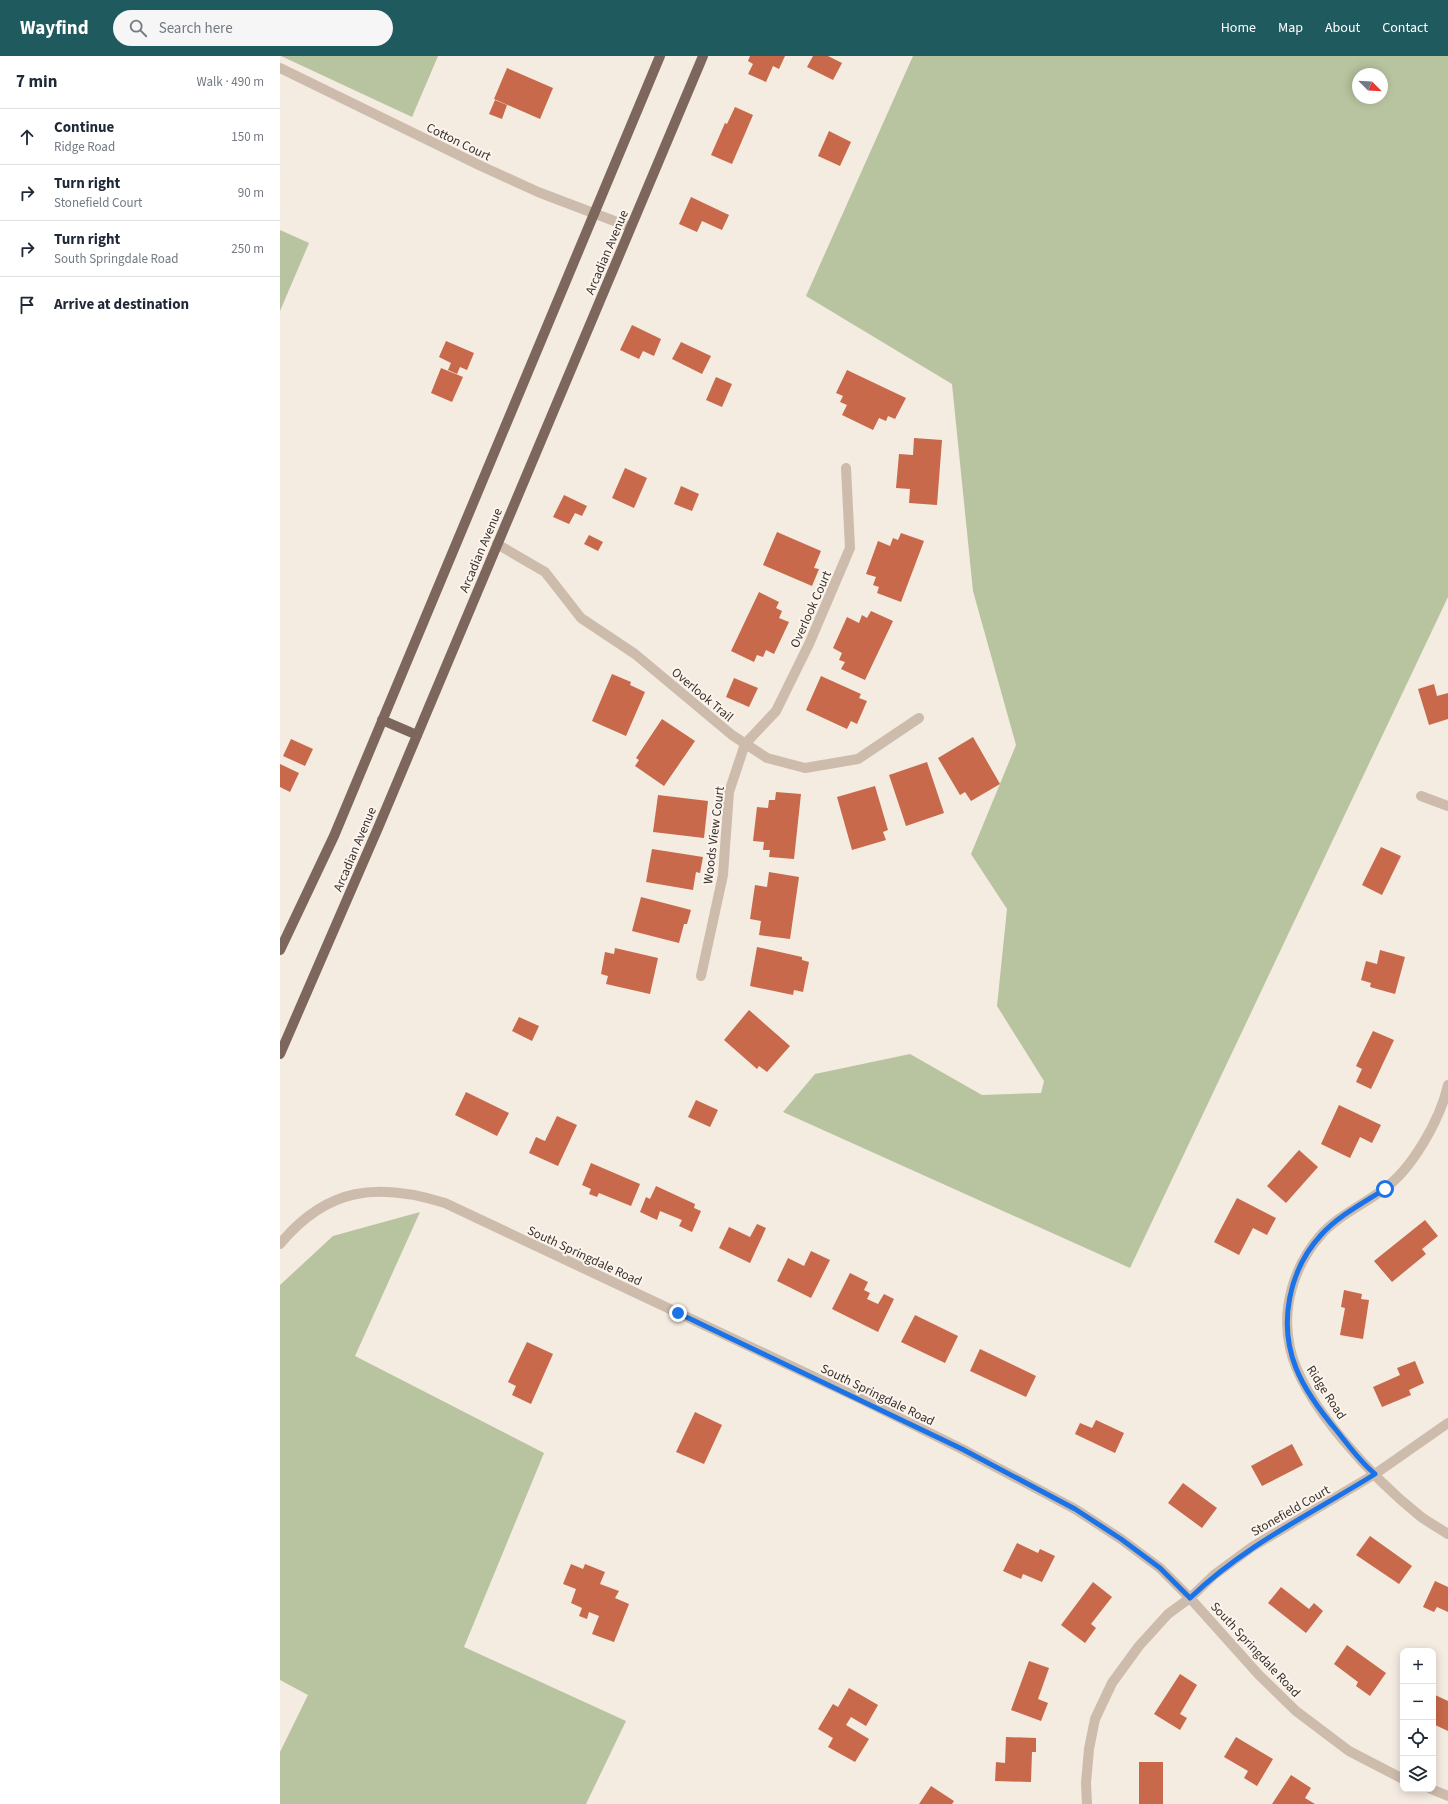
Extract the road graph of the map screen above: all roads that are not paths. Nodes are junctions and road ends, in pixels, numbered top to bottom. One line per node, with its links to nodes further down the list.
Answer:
1 (660, 56): 4 (main road, Arcadian Avenue)
2 (703, 56): 5 (main road, Arcadian Avenue)
3 (280, 68): 4 (street, Cotton Court)
4 (595, 214): 5 (street, Cotton Court); 9 (main road, Arcadian Avenue)
5 (630, 228): 7 (main road, Arcadian Avenue)
6 (846, 468): 11 (street, Overlook Court)
7 (497, 544): 10 (main road, Arcadian Avenue); 11 (street, Overlook Trail)
8 (919, 718): 11 (street, Overlook Trail)
9 (382, 720): 10 (main road); 14 (main road, Arcadian Avenue)
10 (417, 735): 16 (main road, Arcadian Avenue)
11 (746, 744): 15 (street, Woods View Court)
12 (1421, 796): 13 (street)
13 (1448, 806)
14 (280, 950)
15 (701, 976)
16 (280, 1054)
17 (1448, 1086): 20 (street, Ridge Road)
18 (280, 1244): 22 (street, South Springdale Road)
19 (1448, 1423): 20 (street, Stonefield Court)
20 (1375, 1474): 21 (street, Ridge Road); 22 (street, Stonefield Court)
21 (1448, 1534)
22 (1190, 1598): 23 (street, South Springdale Road); 26 (street, Stonefield Court)
23 (1400, 1777)
24 (1436, 1791): 25 (street)
25 (1448, 1796)
26 (1087, 1804)

